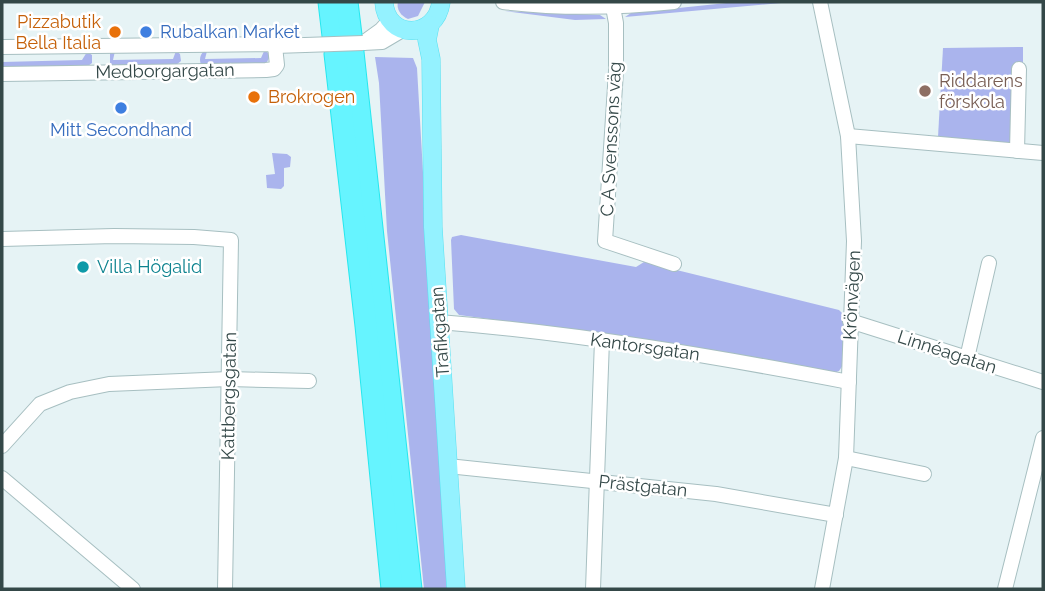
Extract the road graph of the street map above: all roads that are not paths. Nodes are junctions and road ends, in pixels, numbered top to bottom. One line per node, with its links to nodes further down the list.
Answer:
1 (329, 2): 11 (highway)
2 (348, 2): 11 (highway)
3 (384, 2): 10 (main road, Trafikgatan)
4 (442, 2): 9 (main road)
5 (503, 2): 8 (street)
6 (674, 2): 8 (street)
7 (820, 2): 17 (street, Krönvägen)
8 (613, 7): 22 (street, C A Svenssons väg)
9 (430, 25): 10 (main road); 16 (main road, Trafikgatan)
10 (393, 30): 11 (street); 16 (main road, Trafikgatan)
11 (347, 44): 12 (street, bridge); 42 (highway); 43 (highway)
12 (275, 46): 13 (street); 15 (street, Medborgargatan)
13 (2, 47)
14 (1018, 69): 18 (street)
15 (2, 74)
16 (430, 75): 24 (main road, Trafikgatan)
17 (848, 136): 18 (street); 23 (street, Krönvägen)
18 (1017, 151): 19 (street)
19 (1043, 153)
20 (2, 239): 27 (street, Kattbergsgatan)
21 (989, 263): 26 (street)
22 (674, 264)
23 (850, 321): 26 (street, Linnéagatan); 29 (street, Krönvägen)
24 (439, 322): 25 (street, Kantorsgatan); 35 (main road, Trafikgatan)
25 (602, 341): 29 (street, Kantorsgatan); 38 (street)
26 (967, 358): 30 (street, Linnéagatan)
27 (229, 379): 28 (street); 32 (street); 41 (street, Kattbergsgatan)
28 (309, 381)
29 (849, 382): 34 (street, Krönvägen)
30 (1043, 382)
31 (1043, 438): 33 (street)
32 (2, 446)
33 (1042, 454): 47 (street)
34 (846, 458): 36 (street); 39 (street, Krönvägen)
35 (448, 466): 38 (street, Prästgatan); 44 (main road, Trafikgatan)
36 (924, 474)
37 (2, 478): 40 (street)
38 (597, 482): 39 (street, Prästgatan); 45 (street)
39 (836, 515): 46 (street, Krönvägen)
40 (133, 589)
41 (225, 589)
42 (392, 589)
43 (411, 589)
44 (456, 589)
45 (593, 589)
46 (821, 589)
47 (1005, 589)

